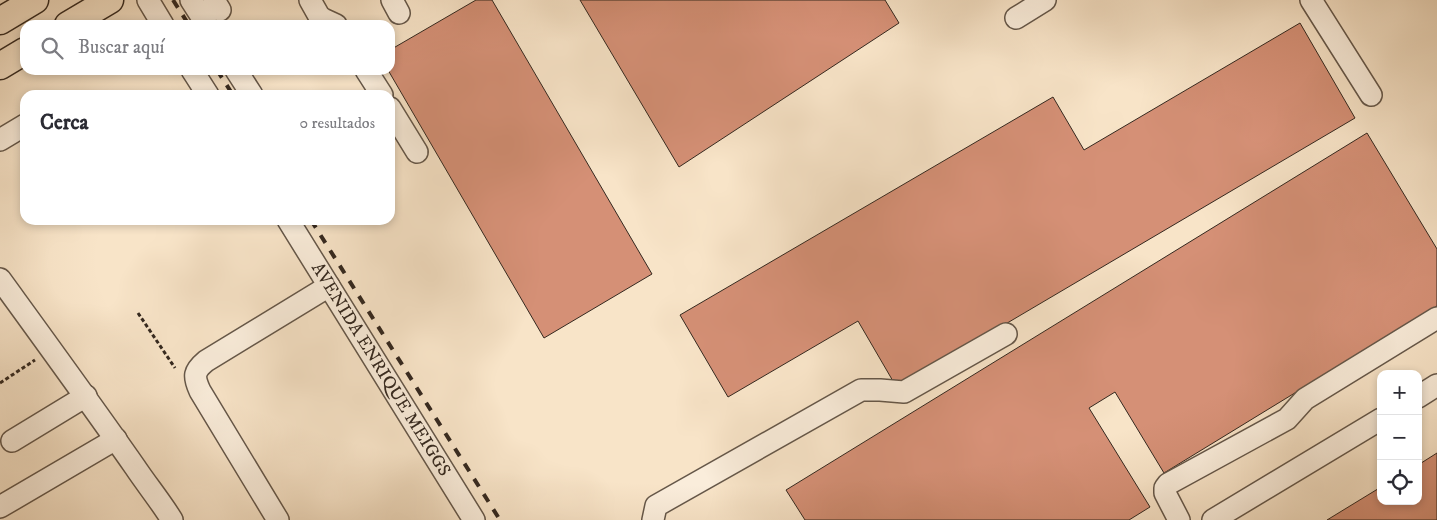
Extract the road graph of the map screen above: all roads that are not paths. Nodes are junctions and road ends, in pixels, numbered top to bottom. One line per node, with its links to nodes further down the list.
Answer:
1 (35, 0): 13 (main road)
2 (110, 0): 10 (main road)
3 (148, 0): 11 (street)
4 (191, 0): 8 (street)
5 (310, 0): 12 (street)
6 (1045, 0): 9 (street)
7 (1311, 0): 22 (street)
8 (214, 12)
9 (1016, 18)
10 (76, 20)
11 (160, 20)
12 (325, 20)
13 (0, 21)
14 (20, 54): 15 (main road)
15 (0, 66)
16 (195, 75): 19 (street)
17 (239, 75): 20 (street)
18 (369, 75): 21 (street)
19 (205, 90)
20 (249, 90)
21 (379, 90)
22 (1371, 95)
23 (395, 116): 26 (street)
24 (20, 128): 25 (street)
25 (0, 140)
26 (417, 152)
27 (291, 225): 29 (street, AVENIDA ENRIQUE MEIGGS)
28 (0, 279): 34 (street)
29 (329, 286): 40 (street); 41 (street, AVENIDA ENRIQUE MEIGGS)
30 (1437, 318): 43 (street)
31 (1006, 334): 42 (street)
32 (1437, 385): 33 (street)
33 (1422, 394)
34 (86, 396): 36 (street); 37 (street)
35 (1377, 421): 44 (street)
36 (116, 439): 38 (street); 39 (street)
37 (12, 441)
38 (0, 507)
39 (172, 520)
40 (278, 520)
41 (474, 520)
42 (653, 520)
43 (1179, 520)
44 (1213, 520)

